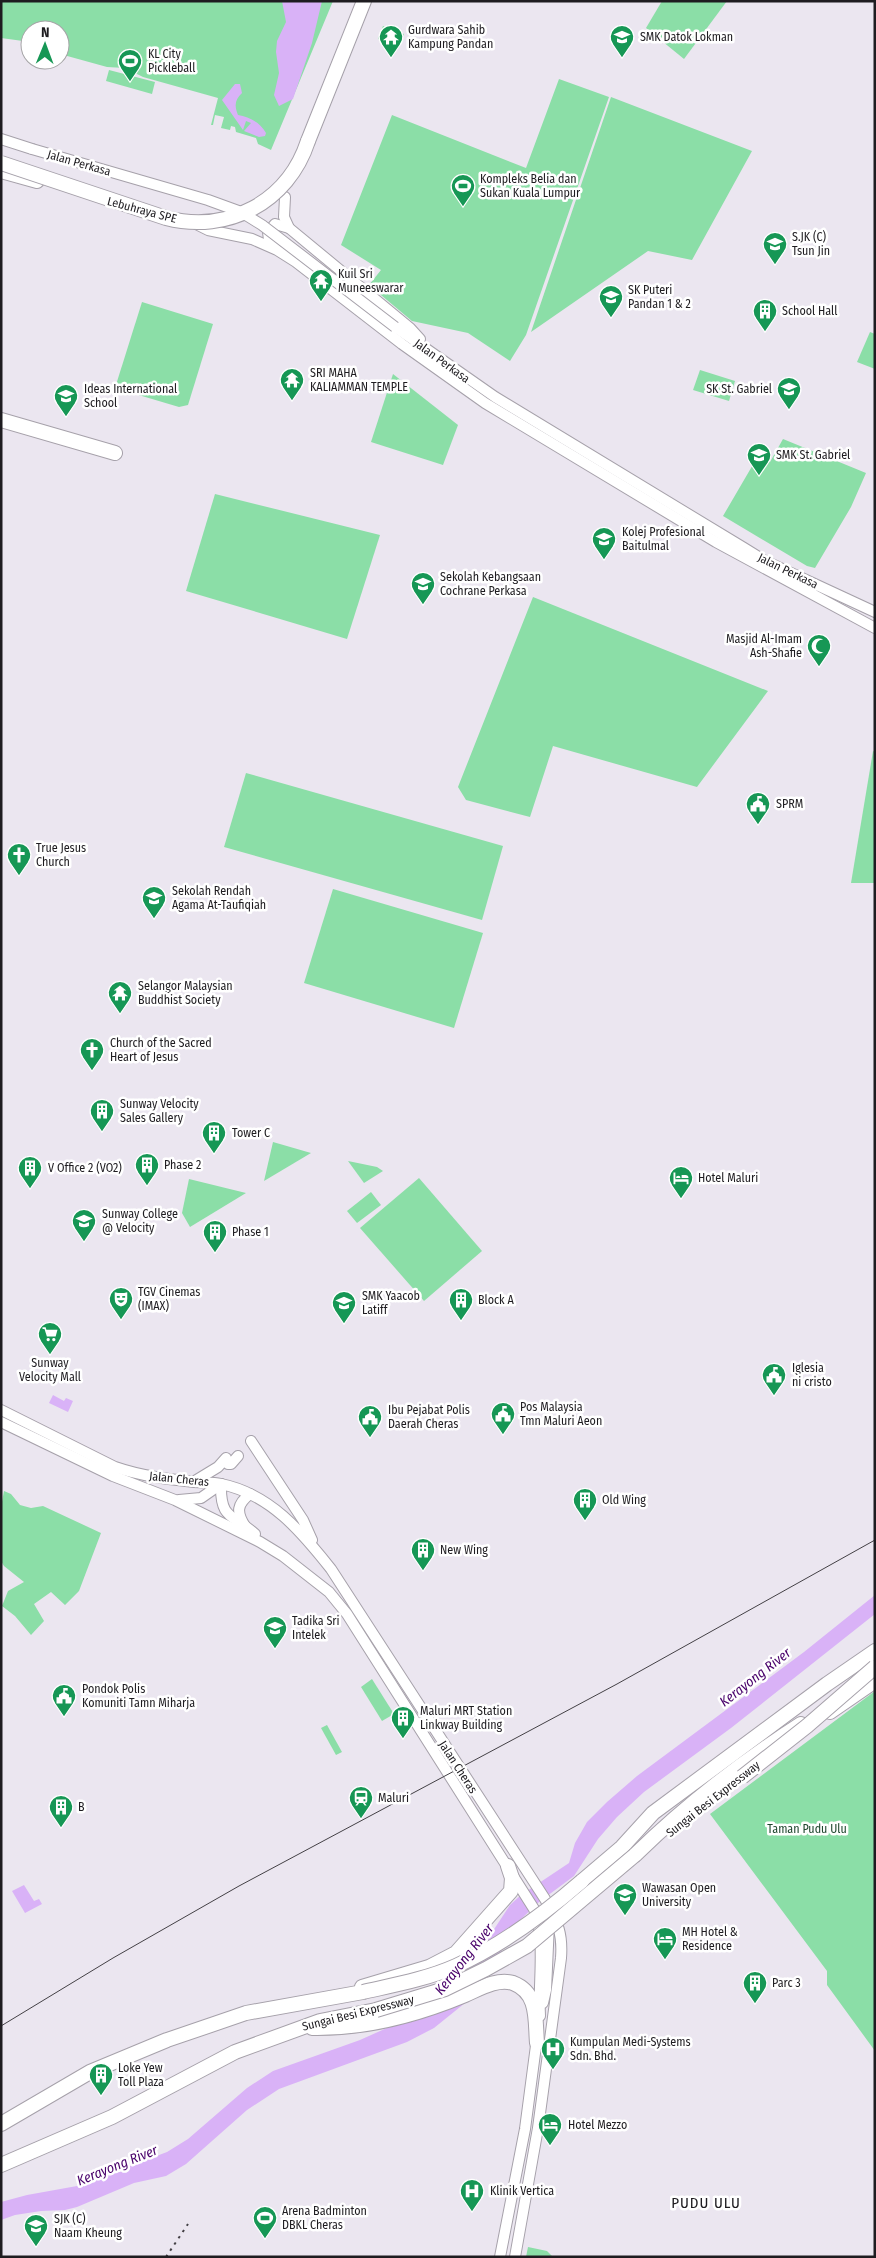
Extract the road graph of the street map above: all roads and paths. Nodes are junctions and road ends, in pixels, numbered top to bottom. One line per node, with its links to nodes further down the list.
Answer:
1 (357, 1): 7 (highway, Lebuhraya SPE, bridge)
2 (364, 1): 7 (highway, Lebuhraya SPE, bridge)
3 (1, 139): 10 (main road, Jalan Perkasa, bridge)
4 (1, 162): 7 (highway, bridge); 9 (main road, Jalan Perkasa)
5 (1, 171): 7 (highway, Lebuhraya SPE, bridge)
6 (285, 198): 8 (main road)
7 (154, 212)
8 (289, 228): 9 (main road); 10 (main road)
9 (277, 250): 14 (main road, Jalan Perkasa)
10 (432, 353): 13 (main road, Jalan Perkasa)
11 (1, 420): 12 (highway)
12 (115, 453)
13 (875, 612)
14 (875, 628)
15 (1, 1410): 19 (main road, Jalan Cheras)
16 (1, 1422): 22 (main road, Jalan Cheras)
17 (251, 1441): 25 (main road)
18 (238, 1456): 19 (main road)
19 (194, 1482): 20 (main road, Jalan Cheras)
20 (221, 1484): 21 (main road, Jalan Cheras); 22 (main road); 23 (main road)
21 (250, 1494): 23 (main road); 25 (main road, Jalan Cheras)
22 (175, 1500): 24 (main road, Jalan Cheras)
23 (245, 1526): 24 (main road)
24 (260, 1542): 34 (main road, Jalan Cheras)
25 (315, 1548): 35 (main road, Jalan Cheras)
26 (875, 1652): 30 (highway); 32 (highway, Sungai Besi Expressway)
27 (875, 1667): 33 (highway, Sungai Besi Expressway, bridge)
28 (875, 1671): 30 (highway)
29 (875, 1681): 31 (highway)
30 (770, 1740): 32 (highway); 33 (highway)
31 (752, 1766)
32 (622, 1846): 40 (highway, Sungai Besi Expressway, bridge)
33 (635, 1856): 41 (highway, Sungai Besi Expressway, bridge)
34 (508, 1866): 38 (main road, Jalan Cheras); 40 (highway)
35 (546, 1901): 36 (main road); 37 (main road, Jalan Cheras)
36 (564, 1906)
37 (554, 1915): 38 (main road); 39 (main road, Jalan Cheras)
38 (545, 1935): 39 (main road); 42 (main road)
39 (562, 1936): 46 (main road, Jalan Cheras)
40 (321, 2000): 43 (highway, Sungai Besi Expressway)
41 (378, 2016): 42 (highway); 44 (highway, Sungai Besi Expressway)
42 (537, 2043): 45 (main road)
43 (1, 2124)
44 (1, 2165)
45 (500, 2257)
46 (515, 2257)

